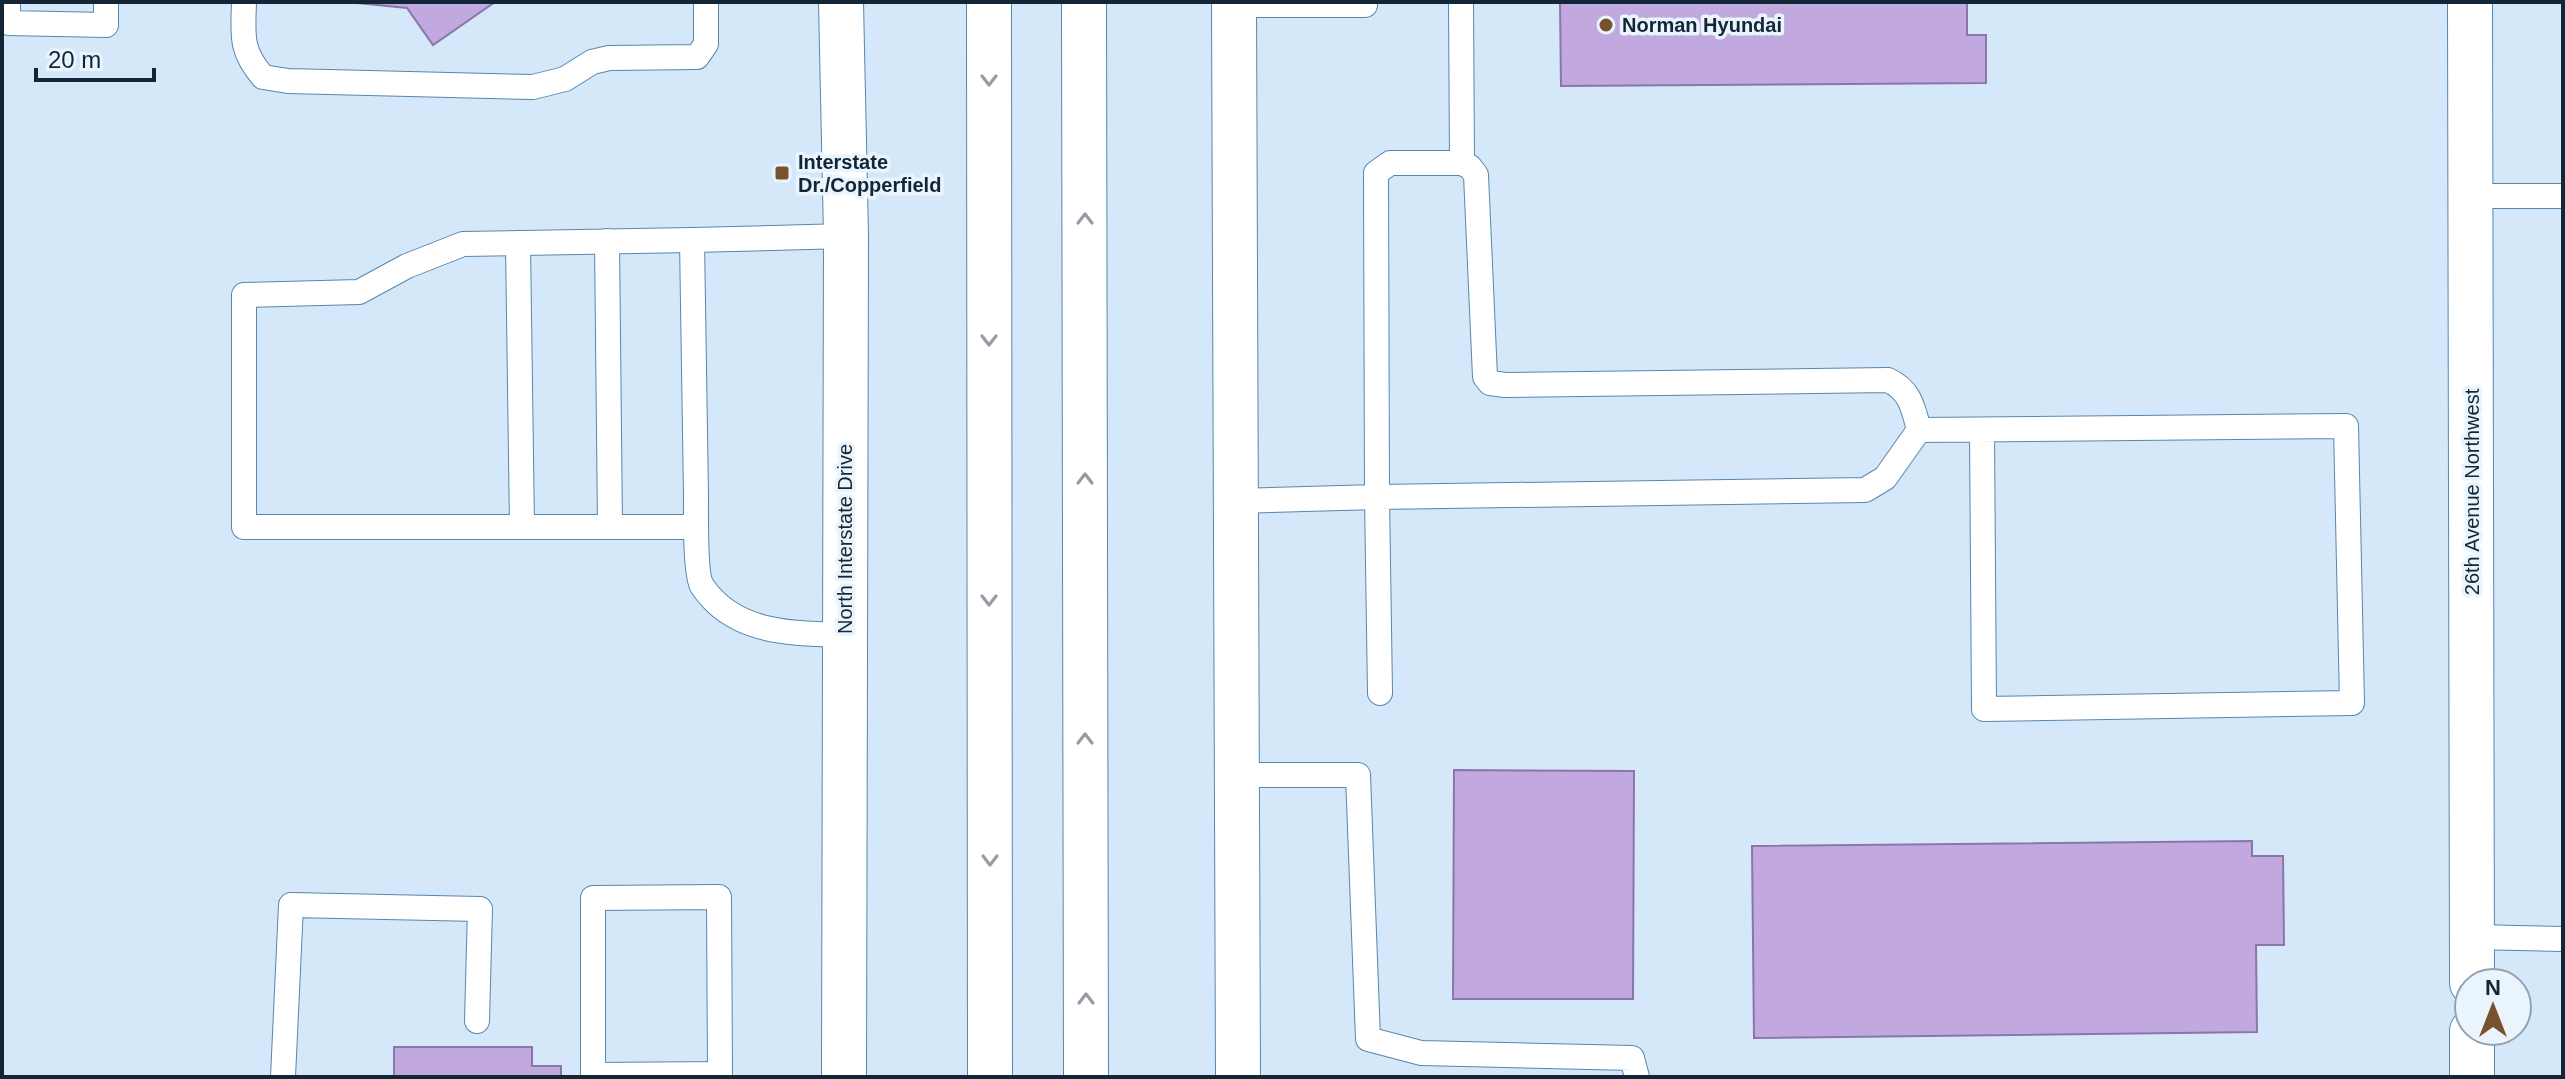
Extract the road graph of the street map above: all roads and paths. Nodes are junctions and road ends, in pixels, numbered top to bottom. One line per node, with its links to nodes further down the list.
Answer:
1 (8, 2): 2 (lane)
2 (106, 2)
3 (244, 2): 4 (lane)
4 (706, 2)
5 (841, 2): 15 (main road, North Interstate Drive)
6 (989, 2): 37 (main road, one-way to 37)
7 (1084, 2): 38 (main road, one-way to 7)
8 (1365, 2): 11 (lane)
9 (1461, 2): 12 (lane)
10 (2470, 2): 13 (main road, 26th Avenue Northwest)
11 (1234, 4): 22 (main road)
12 (1462, 163): 19 (lane); 21 (lane)
13 (2471, 196): 14 (lane); 29 (main road, 26th Avenue Northwest)
14 (2563, 196)
15 (846, 236): 16 (lane); 26 (main road, North Interstate Drive)
16 (692, 240): 17 (lane); 25 (lane)
17 (607, 241): 18 (lane); 24 (lane)
18 (518, 243): 23 (lane); 23 (lane)
19 (1919, 430): 20 (lane); 21 (lane)
20 (1982, 430): 20 (lane)
21 (1377, 497): 22 (lane); 27 (lane)
22 (1236, 501): 28 (main road)
23 (522, 527): 24 (lane)
24 (610, 527): 25 (lane)
25 (696, 527): 26 (lane)
26 (845, 635): 36 (main road, North Interstate Drive)
27 (1380, 693)
28 (1237, 775): 39 (main road); 40 (lane)
29 (2472, 937): 30 (lane); 31 (main road, 26th Avenue Northwest)
30 (2563, 939)
31 (2472, 967)
32 (477, 1021): 35 (lane)
33 (2472, 1047): 41 (main road)
34 (720, 1076): 34 (lane)
35 (283, 1077)
36 (844, 1077)
37 (990, 1077)
38 (1086, 1077)
39 (1238, 1077)
40 (1637, 1077)
41 (2472, 1077)

